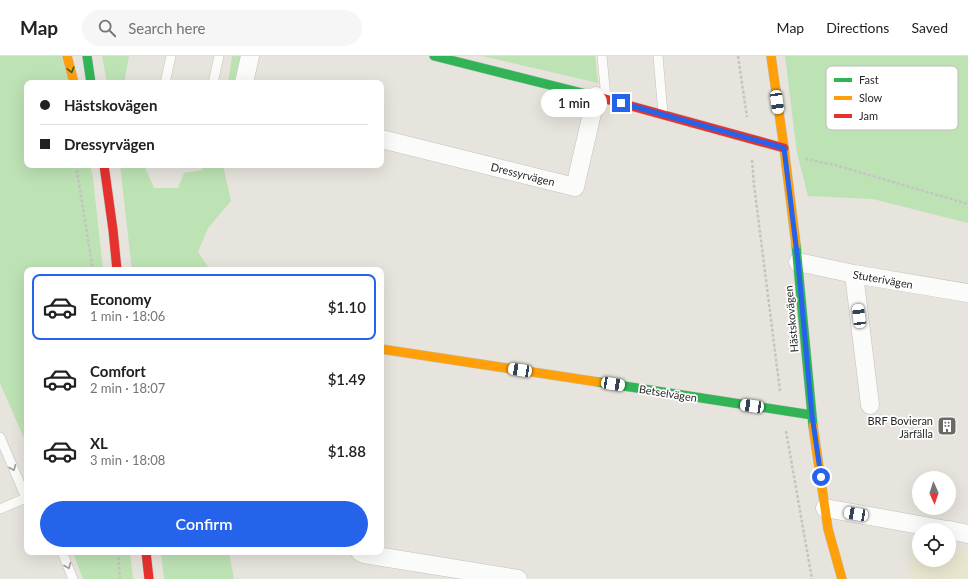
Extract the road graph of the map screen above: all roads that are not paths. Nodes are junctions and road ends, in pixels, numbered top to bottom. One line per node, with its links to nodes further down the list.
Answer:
1 (67, 56): 10 (street, one-way to 10)
2 (87, 56): 11 (street)
3 (171, 56): 12 (lane)
4 (219, 56): 13 (lane)
5 (250, 56): 14 (street)
6 (434, 56): 15 (street)
7 (602, 56): 15 (lane)
8 (658, 56): 16 (lane)
9 (771, 56): 18 (street, Hästskovägen)
10 (73, 80)
11 (91, 80)
12 (166, 80)
13 (214, 80)
14 (245, 80)
15 (601, 98): 16 (street); 17 (street, Dressyrvägen)
16 (663, 115): 18 (street)
17 (384, 140)
18 (784, 148): 22 (street, Hästskovägen)
19 (97, 168): 21 (street)
20 (104, 168): 21 (street)
21 (113, 230): 23 (street)
22 (798, 262): 24 (street, Stuterivägen); 28 (street, Hästskovägen)
23 (117, 267)
24 (854, 274): 25 (street, Stuterivägen); 27 (street)
25 (968, 293)
26 (384, 349): 28 (street, Betselvägen)
27 (870, 405)
28 (812, 415): 32 (street, Hästskovägen)
29 (0, 437): 30 (lane, one-way to 30)
30 (24, 494)
31 (24, 500): 33 (lane)
32 (826, 508): 34 (street); 43 (street, Hästskovägen)
33 (0, 509)
34 (912, 524)
35 (956, 532): 36 (street)
36 (968, 534)
37 (63, 555): 40 (lane, one-way to 40)
38 (146, 555): 41 (street)
39 (370, 555): 42 (street)
40 (73, 579)
41 (149, 579)
42 (518, 579)
43 (842, 579)

